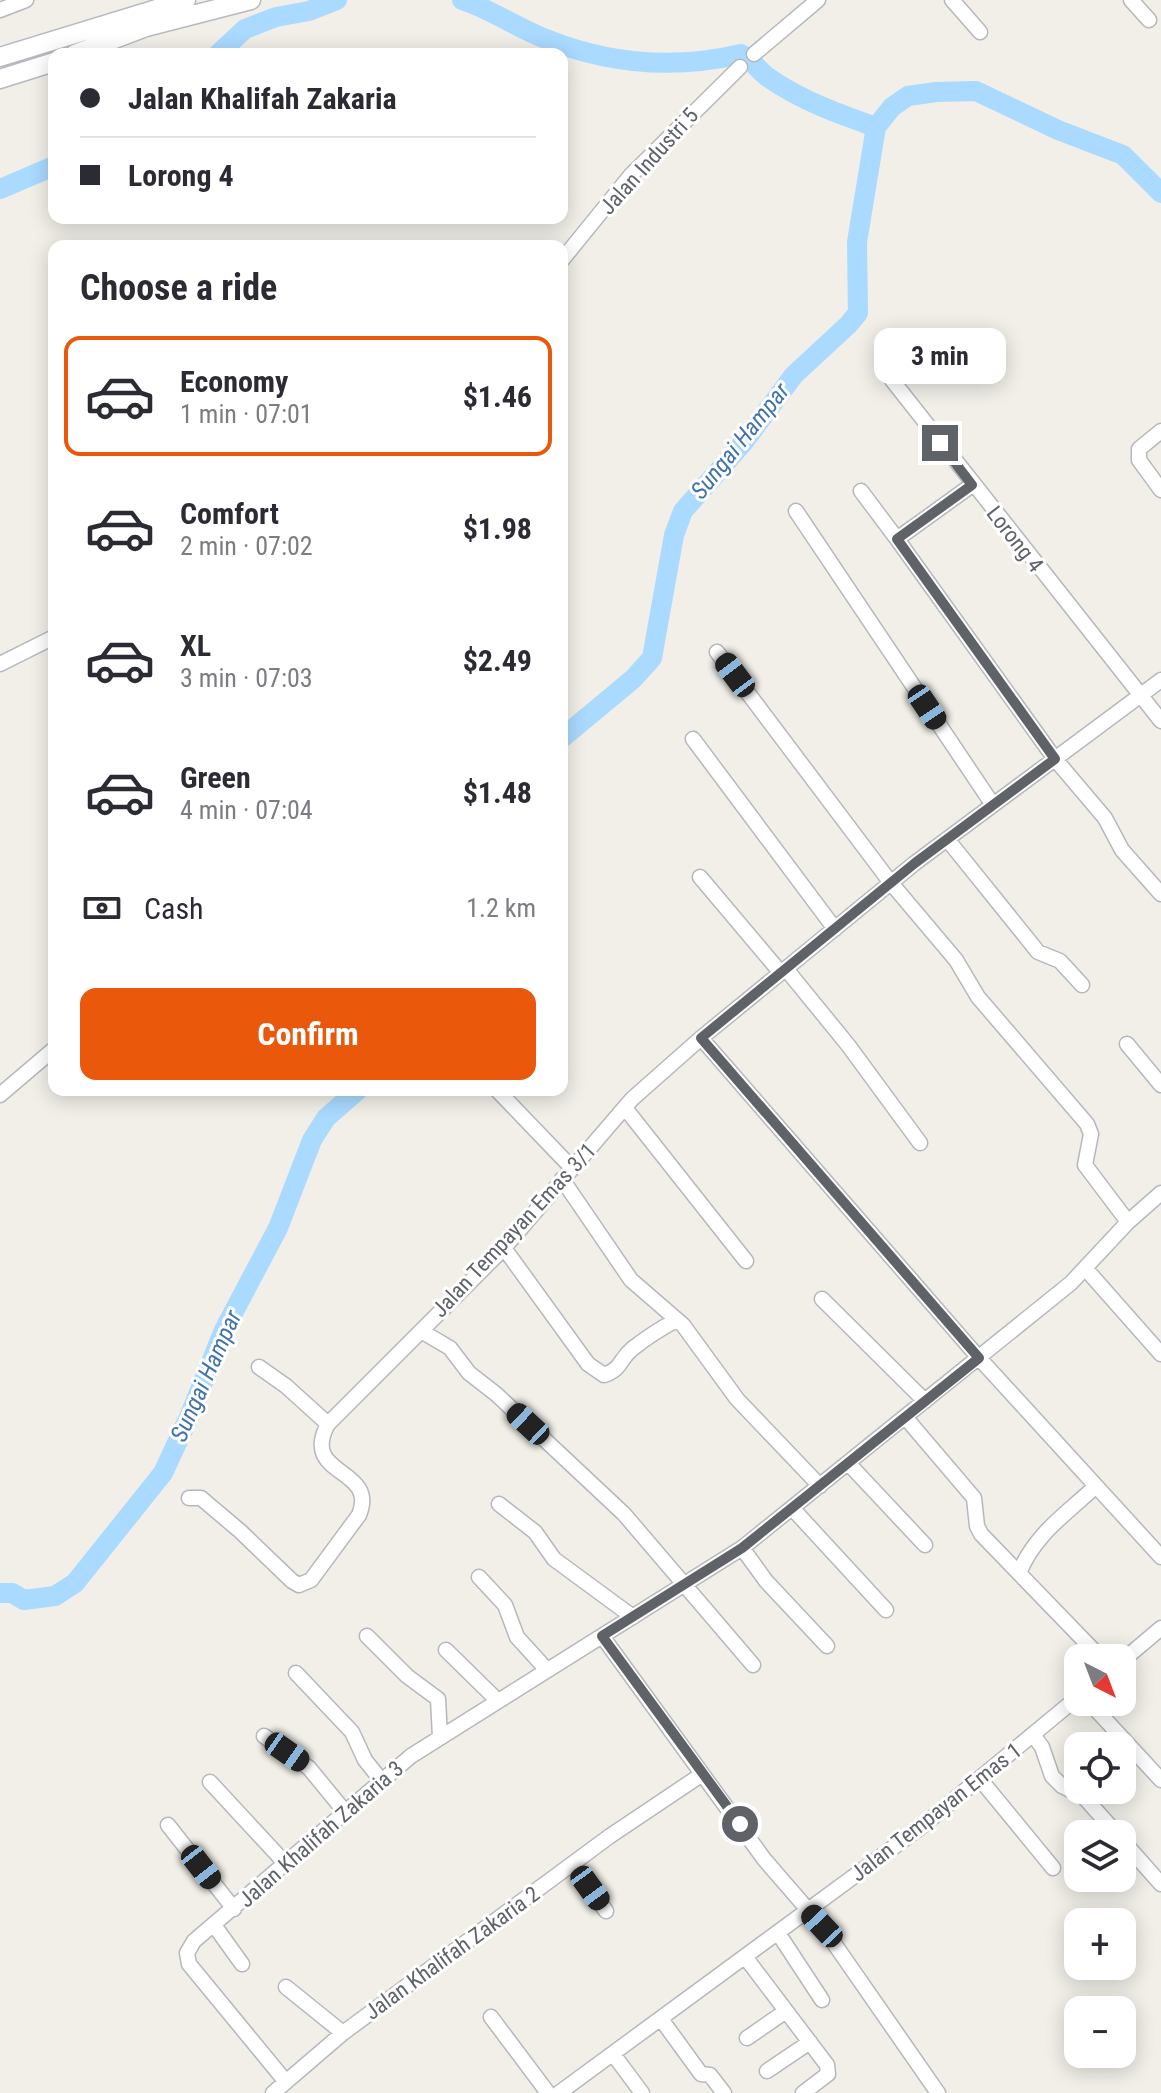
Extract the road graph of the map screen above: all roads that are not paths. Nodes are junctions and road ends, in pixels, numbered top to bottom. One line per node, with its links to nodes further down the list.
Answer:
1 (26, 0): 7 (street)
2 (186, 0): 12 (street)
3 (251, 0): 10 (street)
4 (818, 0): 11 (street)
5 (952, 0): 9 (street)
6 (1131, 0): 8 (street)
7 (0, 10)
8 (1149, 20)
9 (980, 32)
10 (91, 48)
11 (754, 54)
12 (0, 57)
13 (48, 64): 15 (street)
14 (740, 67): 16 (street, Jalan Industri 5)
15 (0, 79)
16 (568, 253)
17 (892, 380): 19 (street, Lorong 4)
18 (1161, 431): 20 (street)
19 (972, 485): 23 (street); 28 (street, Lorong 4)
20 (1161, 490)
21 (861, 491): 23 (street)
22 (796, 511): 32 (street)
23 (897, 539): 31 (street)
24 (48, 640): 26 (street)
25 (717, 652): 35 (street)
26 (0, 664)
27 (1161, 680): 28 (street, Jalan Tempayan Emas 3/1)
28 (1140, 696): 29 (street, Lorong 4); 31 (street, Jalan Tempayan Emas 3/1)
29 (1161, 721)
30 (693, 739): 37 (street)
31 (1055, 759): 32 (street, Jalan Tempayan Emas 3/1); 36 (street)
32 (993, 805): 33 (street, Jalan Tempayan Emas 3/1)
33 (947, 839): 35 (street, Jalan Tempayan Emas 3/1); 39 (street)
34 (700, 877): 38 (street)
35 (891, 883): 37 (street, Jalan Tempayan Emas 3/1); 50 (street)
36 (1161, 894)
37 (835, 929): 38 (street, Jalan Tempayan Emas 3/1)
38 (783, 971): 40 (street, Jalan Tempayan Emas 3/1); 47 (street)
39 (1082, 985)
40 (701, 1038): 46 (street, Jalan Tempayan Emas 3/1); 58 (street)
41 (1127, 1044): 43 (street)
42 (48, 1054): 44 (street)
43 (1161, 1085)
44 (0, 1095)
45 (502, 1096): 48 (street)
46 (625, 1108): 48 (street, Jalan Tempayan Emas 3/1); 52 (street)
47 (920, 1143)
48 (567, 1174): 51 (street, Jalan Tempayan Emas 3/1); 55 (street)
49 (1161, 1193): 50 (street, Jalan Khalifah Zakaria 3)
50 (1128, 1222): 53 (street, Jalan Khalifah Zakaria 3)
51 (504, 1248): 55 (street); 56 (street, Jalan Tempayan Emas 3/1)
52 (746, 1261)
53 (1085, 1268): 57 (street); 58 (street, Jalan Khalifah Zakaria 3)
54 (822, 1299): 60 (street)
55 (677, 1320): 64 (street)
56 (421, 1331): 62 (street, Jalan Tempayan Emas 3/1); 74 (street)
57 (1161, 1354)
58 (979, 1358): 60 (street, Jalan Khalifah Zakaria 3); 65 (street)
59 (259, 1367): 62 (street)
60 (925, 1401): 61 (street, Jalan Khalifah Zakaria 3)
61 (905, 1417): 63 (street, Jalan Khalifah Zakaria 3); 72 (street)
62 (328, 1424): 66 (street)
63 (848, 1463): 64 (street, Jalan Khalifah Zakaria 3); 69 (street)
64 (820, 1486): 68 (street, Jalan Khalifah Zakaria 3)
65 (1096, 1486): 71 (street); 72 (street)
66 (189, 1498)
67 (499, 1504): 76 (street)
68 (792, 1508): 70 (street, Jalan Khalifah Zakaria 3); 75 (street)
69 (925, 1545)
70 (742, 1548): 74 (street, Jalan Khalifah Zakaria 3); 81 (street)
71 (1161, 1557)
72 (1019, 1573): 80 (street)
73 (479, 1577): 85 (street)
74 (683, 1585): 76 (street, Jalan Khalifah Zakaria 3); 84 (street)
75 (886, 1610)
76 (633, 1617): 79 (street, Jalan Khalifah Zakaria 3)
77 (1161, 1628): 82 (street)
78 (367, 1636): 92 (street)
79 (602, 1636): 85 (street, Jalan Khalifah Zakaria 3); 93 (street)
80 (1087, 1644)
81 (827, 1646)
82 (1136, 1649)
83 (446, 1650): 87 (street)
84 (753, 1665)
85 (547, 1670): 87 (street, Jalan Khalifah Zakaria 3)
86 (296, 1673): 95 (street)
87 (498, 1701): 92 (street, Jalan Khalifah Zakaria 3)
88 (1064, 1709): 90 (street, Jalan Tempayan Emas 1)
89 (1102, 1716): 96 (street)
90 (1033, 1735): 94 (street, Jalan Tempayan Emas 1); 99 (street)
91 (264, 1736): 98 (street)
92 (440, 1737): 95 (street, Jalan Khalifah Zakaria 3)
93 (701, 1775): 103 (street, Jalan Khalifah Zakaria 2); 108 (street)
94 (980, 1779): 104 (street); 108 (street, Jalan Tempayan Emas 1)
95 (381, 1780): 98 (street, Jalan Khalifah Zakaria 3)
96 (1161, 1780)
97 (210, 1782): 102 (street)
98 (346, 1813): 102 (street, Jalan Khalifah Zakaria 3)
99 (1105, 1820)
100 (168, 1825): 106 (street)
101 (1136, 1856): 105 (street)
102 (286, 1864): 106 (street, Jalan Khalifah Zakaria 3)
103 (573, 1865): 107 (street); 118 (street, Jalan Khalifah Zakaria 2)
104 (1053, 1868)
105 (1161, 1884)
106 (234, 1909): 109 (street, Jalan Khalifah Zakaria 3)
107 (606, 1911)
108 (807, 1911): 110 (street, Jalan Tempayan Emas 1); 124 (street)
109 (214, 1925): 112 (street); 123 (street, Jalan Khalifah Zakaria 3)
110 (778, 1933): 111 (street, Jalan Tempayan Emas 1); 114 (street)
111 (746, 1958): 115 (street); 117 (street, Jalan Tempayan Emas 1)
112 (242, 1964)
113 (286, 1987): 118 (street)
114 (822, 2000)
115 (786, 2011): 119 (street); 120 (street)
116 (491, 2017): 126 (street)
117 (661, 2019): 121 (street, Jalan Tempayan Emas 1); 129 (street)
118 (343, 2033): 123 (street, Jalan Khalifah Zakaria 2)
119 (747, 2038)
120 (810, 2042): 122 (street); 130 (street)
121 (613, 2054): 127 (street, Jalan Tempayan Emas 1); 128 (street)
122 (767, 2071)
123 (285, 2088): 125 (street, Jalan Khalifah Zakaria 2)
124 (939, 2092)
125 (273, 2093)
126 (548, 2093)
127 (559, 2093)
128 (642, 2093)
129 (724, 2093)
130 (803, 2093)

